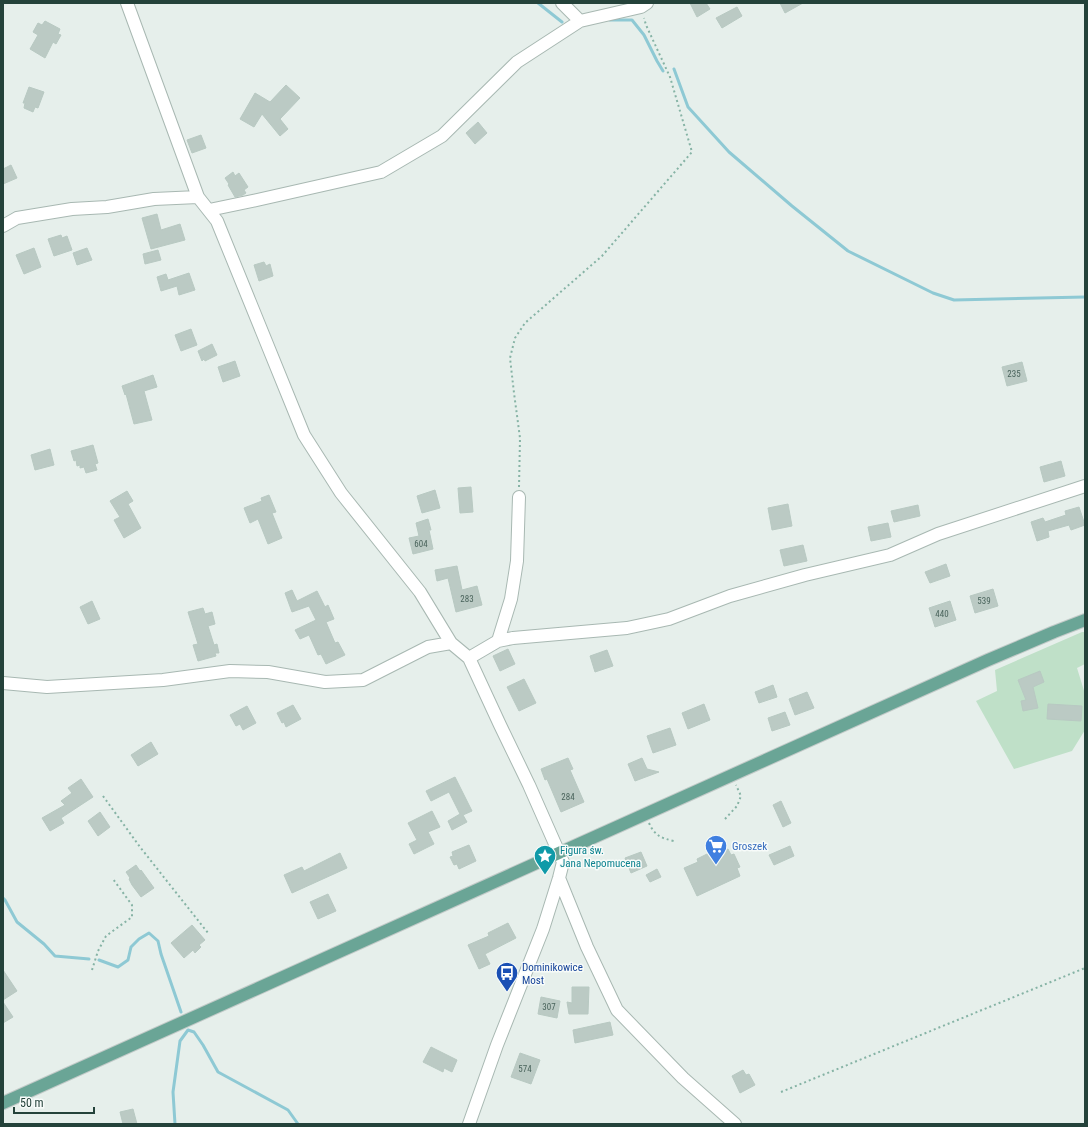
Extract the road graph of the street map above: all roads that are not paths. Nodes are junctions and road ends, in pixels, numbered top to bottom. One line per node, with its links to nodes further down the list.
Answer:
1 (127, 3): 5 (street)
2 (562, 3): 4 (street)
3 (644, 5): 4 (street)
4 (580, 21): 6 (street)
5 (198, 197): 6 (street); 7 (street)
6 (209, 210): 12 (street)
7 (3, 226)
8 (1085, 486): 11 (street)
9 (519, 497): 11 (street)
10 (1085, 620): 15 (main road)
11 (498, 641): 13 (street)
12 (450, 643): 13 (street); 14 (street)
13 (469, 658): 15 (street)
14 (3, 683)
15 (559, 853): 16 (street); 17 (main road)
16 (559, 878): 18 (street); 19 (street)
17 (3, 1103)
18 (469, 1124)
19 (735, 1124)

